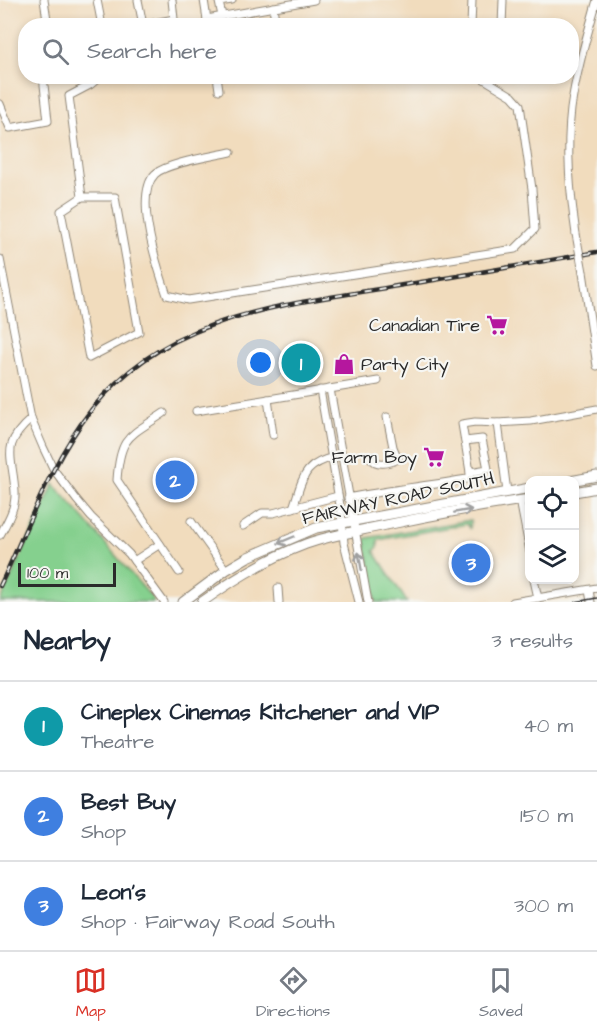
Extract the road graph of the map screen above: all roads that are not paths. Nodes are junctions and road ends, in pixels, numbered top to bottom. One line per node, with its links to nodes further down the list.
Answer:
1 (44, 0): 13 (street)
2 (97, 0): 14 (street)
3 (138, 0): 15 (street)
4 (172, 0): 16 (street)
5 (204, 0): 17 (street)
6 (232, 0): 12 (street)
7 (314, 0): 11 (street)
8 (472, 0): 20 (street)
9 (502, 0): 21 (street)
10 (597, 1): 22 (street)
11 (273, 7): 12 (street); 19 (street)
12 (222, 16): 18 (street)
13 (47, 18)
14 (100, 18)
15 (140, 18)
16 (174, 18)
17 (207, 18)
18 (217, 18)
19 (275, 18)
20 (471, 18)
21 (502, 18)
22 (579, 55)
23 (44, 84): 29 (street)
24 (91, 84): 31 (street)
25 (218, 84): 28 (street)
26 (492, 84): 30 (street)
27 (573, 84): 33 (street, bridge)
28 (219, 90)
29 (0, 104)
30 (231, 152)
31 (82, 198): 31 (street)
32 (0, 259): 42 (street)
33 (597, 364)
34 (378, 381): 35 (street)
35 (330, 389): 36 (street); 46 (street)
36 (320, 390): 37 (street); 47 (street)
37 (268, 399): 39 (street); 44 (street)
38 (597, 409): 43 (street)
39 (196, 411)
40 (164, 413): 67 (street)
41 (389, 416): 48 (street)
42 (31, 419): 66 (street); 68 (street)
43 (498, 423): 45 (street); 55 (street)
44 (273, 435)
45 (465, 441): 49 (street); 49 (street)
46 (341, 457): 47 (street); 57 (street)
47 (331, 458): 56 (street); 59 (street)
48 (370, 458)
49 (470, 472): 57 (street)
50 (597, 476): 51 (main road)
51 (579, 479)
52 (597, 488): 54 (main road)
53 (525, 489): 55 (main road, FAIRWAY ROAD SOUTH)
54 (579, 491)
55 (507, 492): 61 (main road, FAIRWAY ROAD SOUTH)
56 (338, 496): 59 (street); 62 (street)
57 (348, 498): 61 (street)
58 (525, 499): 64 (main road, FAIRWAY ROAD SOUTH, one-way to 58)
59 (293, 508): 63 (street)
60 (191, 521): 69 (street)
61 (353, 521): 62 (main road, FAIRWAY ROAD SOUTH); 64 (street)
62 (342, 523): 65 (street); 69 (main road, FAIRWAY ROAD SOUTH, one-way to 69)
63 (243, 526)
64 (355, 532): 65 (main road, FAIRWAY ROAD SOUTH); 80 (street, one-way to 64)
65 (343, 534): 77 (main road, FAIRWAY ROAD SOUTH); 79 (street)
66 (0, 535)
67 (160, 544): 68 (street); 70 (street)
68 (134, 561): 75 (street)
69 (226, 570): 76 (main road, FAIRWAY ROAD SOUTH)
70 (179, 572)
71 (535, 584): 74 (street)
72 (278, 588): 78 (street)
73 (593, 589): 74 (street); 82 (street)
74 (538, 598): 81 (street)
75 (164, 602)
76 (183, 602)
77 (202, 602)
78 (279, 602)
79 (359, 602)
80 (368, 602)
81 (513, 602)
82 (591, 602)

